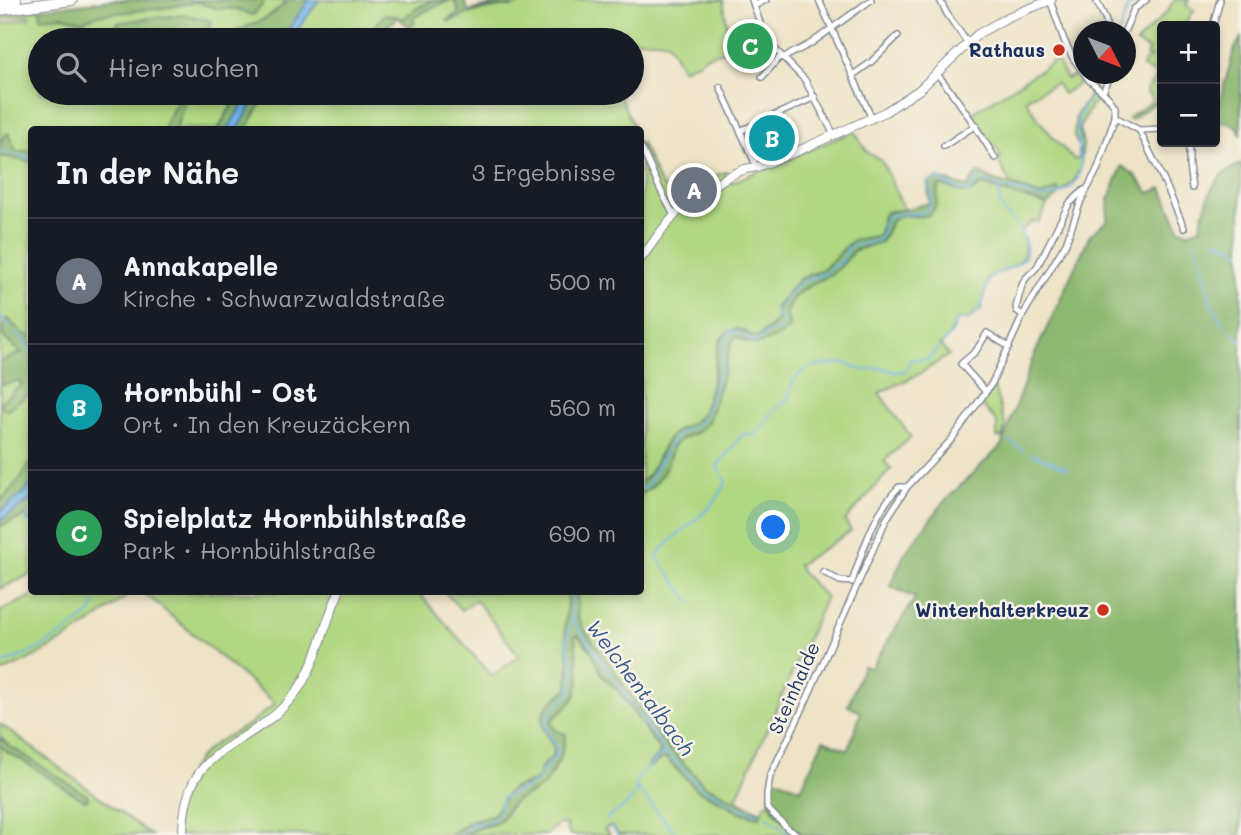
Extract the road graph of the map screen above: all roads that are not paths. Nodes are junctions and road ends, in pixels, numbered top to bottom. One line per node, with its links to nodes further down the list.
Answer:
1 (16, 0): 11 (highway)
2 (72, 0): 13 (highway)
3 (766, 0): 12 (street)
4 (819, 0): 17 (street)
5 (871, 0): 17 (street)
6 (940, 0): 19 (street)
7 (1049, 0): 19 (main road); 20 (street)
8 (1096, 0): 14 (street)
9 (1146, 0): 15 (street)
10 (1220, 0): 16 (street)
11 (0, 2)
12 (753, 3): 21 (street)
13 (0, 10)
14 (1106, 21)
15 (1129, 21)
16 (1214, 21)
17 (832, 29): 21 (street); 23 (street)
18 (898, 36): 23 (street)
19 (967, 42): 22 (main road)
20 (1073, 56)
21 (782, 57): 24 (street); 29 (street)
22 (937, 74): 31 (main road); 32 (street)
23 (853, 75): 31 (street)
24 (762, 77)
25 (1093, 84): 28 (street)
26 (1106, 84): 28 (street)
27 (720, 88): 35 (street)
28 (1102, 91): 30 (street)
29 (815, 97): 35 (street); 36 (street)
30 (1115, 117): 34 (street); 42 (street, Steinhalde)
31 (872, 119): 36 (main road)
32 (976, 125): 37 (street); 40 (street)
33 (1157, 129): 34 (street)
34 (1139, 130): 45 (street)
35 (740, 131): 41 (street)
36 (834, 135): 41 (main road)
37 (944, 146)
38 (1189, 147): 43 (street)
39 (644, 154): 44 (street)
40 (995, 158)
41 (756, 168): 44 (main road)
42 (1089, 186): 47 (street, Steinhalde); 47 (street, Steinhalde)
43 (1192, 188)
44 (674, 215): 46 (main road)
45 (1184, 228)
46 (644, 255)
47 (1023, 315): 48 (street, Steinhalde)
48 (1009, 347): 49 (street, Steinhalde); 49 (street)
49 (986, 392): 51 (street, Steinhalde)
50 (823, 572): 51 (street)
51 (855, 583): 54 (street, Steinhalde)
52 (338, 595): 53 (main road)
53 (183, 835)
54 (798, 835)

